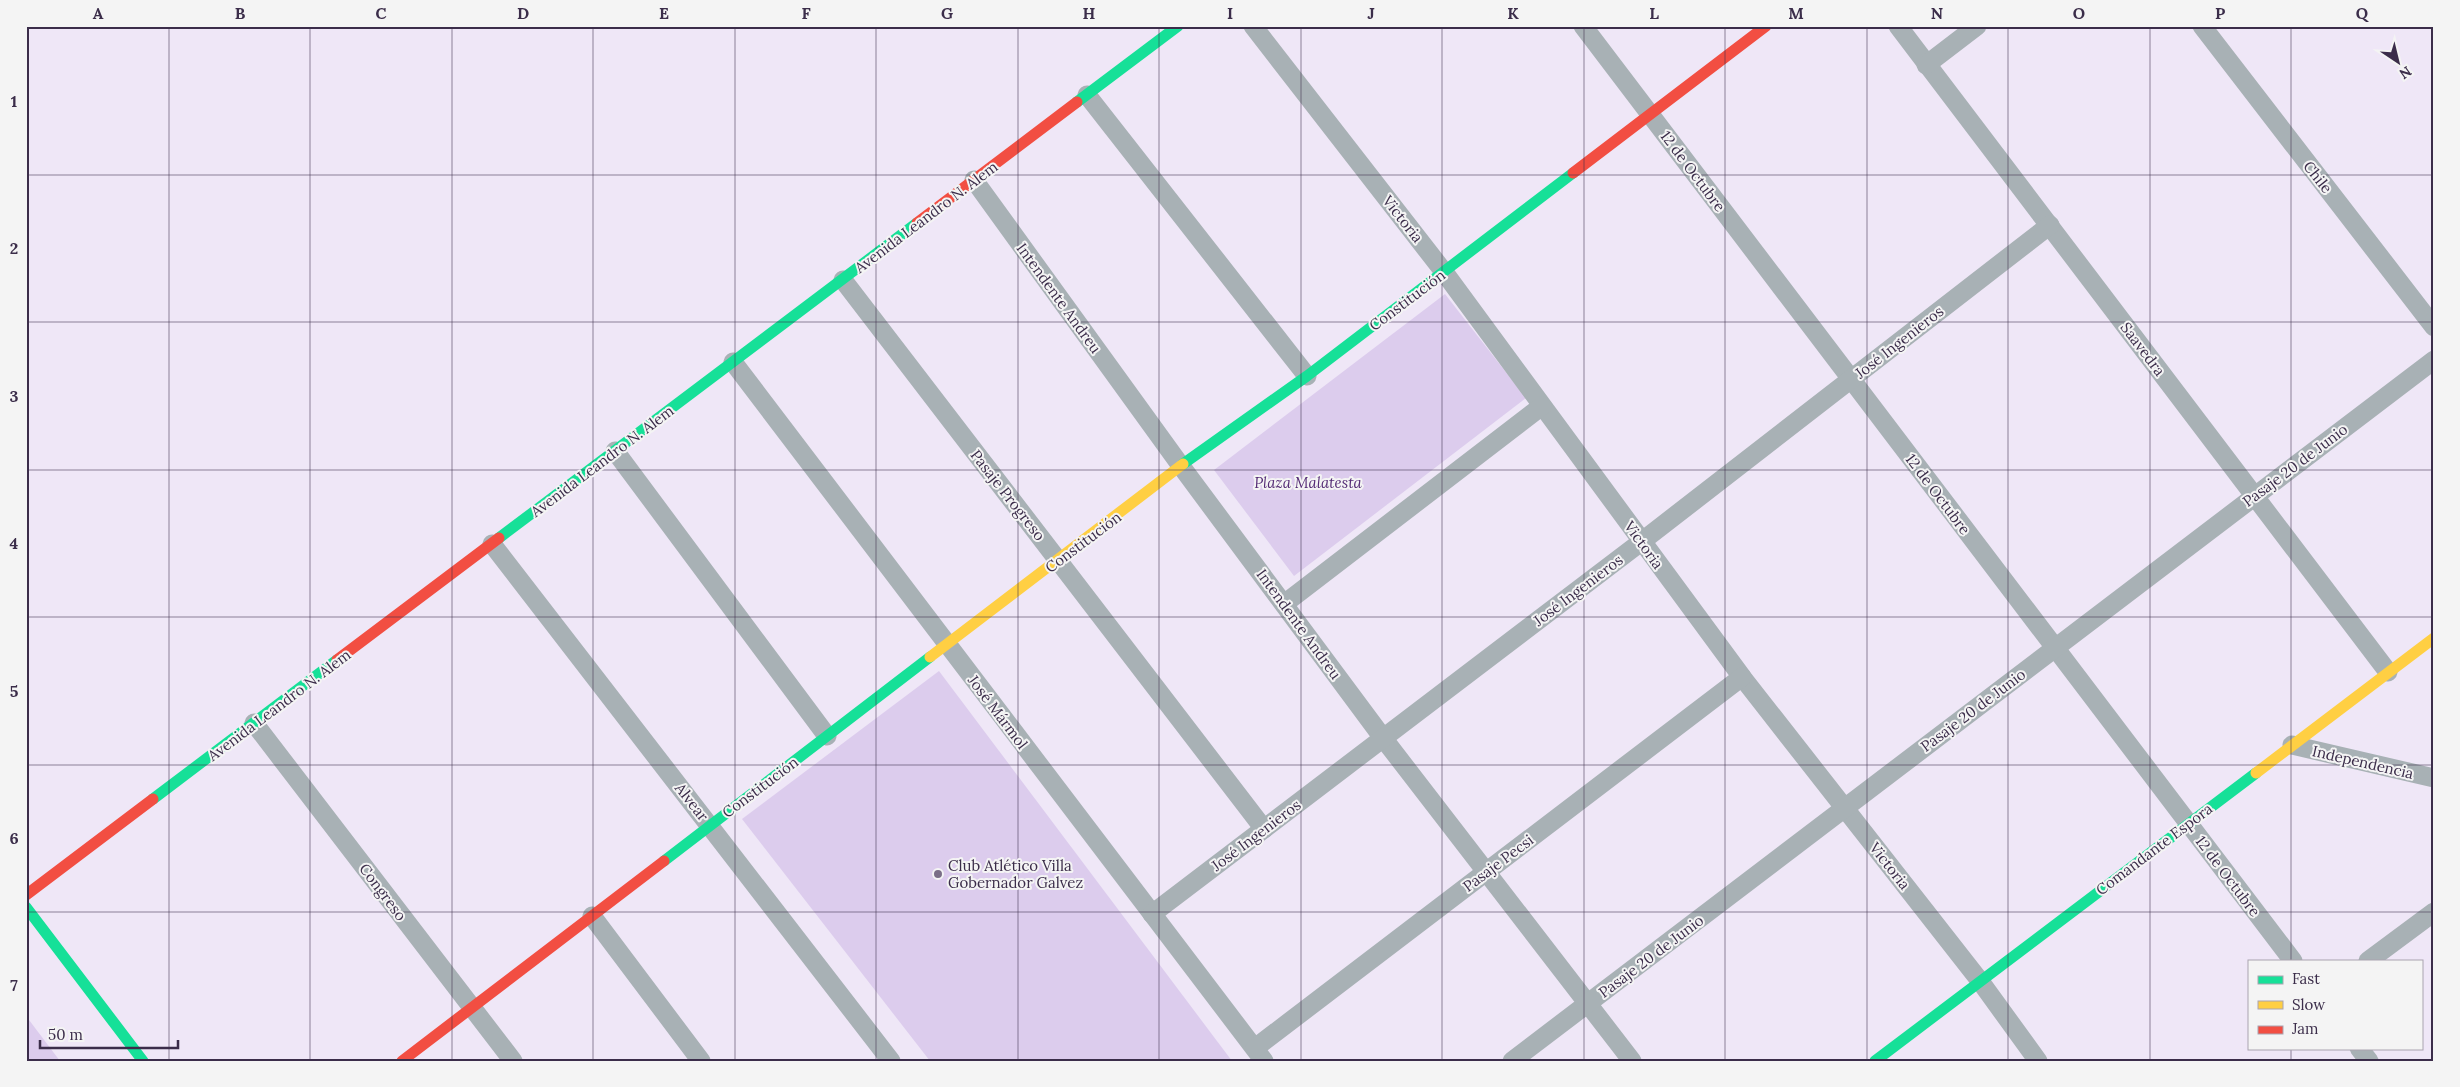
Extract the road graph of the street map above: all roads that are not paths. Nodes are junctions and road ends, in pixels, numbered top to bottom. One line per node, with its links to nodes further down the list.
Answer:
1 (1178, 26): 9 (street, Avenida Leandro N. Alem)
2 (1253, 26): 13 (street, Victoria)
3 (1583, 26): 10 (street, 12 de Octubre)
4 (1766, 26): 10 (street, Constitución)
5 (1898, 26): 8 (street, Saavedra)
6 (1976, 26): 8 (street)
7 (2202, 26): 15 (street, Chile)
8 (1926, 64): 12 (street, Saavedra)
9 (1087, 96): 11 (street, Avenida Leandro N. Alem); 18 (street)
10 (1650, 114): 13 (street, Constitución); 19 (street, 12 de Octubre)
11 (974, 180): 14 (street, Avenida Leandro N. Alem); 22 (street, Intendente Andreu)
12 (2050, 225): 19 (street, José Ingenieros); 23 (street, Saavedra)
13 (1444, 272): 18 (street, Constitución); 20 (street, Victoria)
14 (842, 280): 17 (street, Avenida Leandro N. Alem); 26 (street, Pasaje Progreso)
15 (2434, 327)
16 (2434, 360): 23 (street, Pasaje 20 de Junio)
17 (733, 362): 21 (street, Avenida Leandro N. Alem); 29 (street, José Mármol)
18 (1307, 376): 22 (street, Constitución)
19 (1851, 378): 24 (street, José Ingenieros); 30 (street, 12 de Octubre)
20 (1542, 406): 24 (street, Victoria); 27 (street)
21 (615, 451): 25 (street, Avenida Leandro N. Alem); 34 (street)
22 (1181, 466): 26 (street, Constitución); 27 (street, Intendente Andreu)
23 (2254, 496): 30 (street, Pasaje 20 de Junio); 31 (street, Saavedra)
24 (1641, 542): 32 (street, Victoria); 35 (street, José Ingenieros)
25 (492, 544): 33 (street, Avenida Leandro N. Alem); 40 (street, Alvear)
26 (1058, 560): 29 (street, Constitución); 41 (street, Pasaje Progreso)
27 (1284, 604): 35 (street, Intendente Andreu)
28 (2434, 638): 31 (street, Comandante Espora)
29 (947, 645): 34 (street, Constitución); 46 (street, José Mármol)
30 (2055, 648): 38 (street, Pasaje 20 de Junio); 39 (street, 12 de Octubre)
31 (2388, 672): 36 (street, Comandante Espora)
32 (1742, 677): 38 (street, Victoria); 42 (street, Pasaje Pecsi)
33 (254, 724): 43 (street, Avenida Leandro N. Alem); 52 (street, Congreso)
34 (827, 736): 40 (street, Constitución)
35 (1383, 738): 41 (street, José Ingenieros); 42 (street, Intendente Andreu)
36 (2292, 745): 37 (street, Independencia); 39 (street, Comandante Espora)
37 (2434, 778)
38 (1844, 808): 50 (street, Victoria); 51 (street, Pasaje 20 de Junio)
39 (2188, 823): 48 (street, 12 de Octubre); 50 (street, Comandante Espora)
40 (710, 826): 47 (street, Constitución); 59 (street, Alvear)
41 (1264, 829): 46 (street, José Ingenieros)
42 (1487, 871): 51 (street, Intendente Andreu); 54 (street, Pasaje Pecsi)
43 (26, 895)
44 (26, 907): 55 (street)
45 (2434, 912): 49 (street)
46 (1152, 914): 54 (street, José Mármol)
47 (592, 916): 52 (street, Constitución); 58 (street)
48 (2292, 960)
49 (2369, 960)
50 (1980, 981): 62 (street, Comandante Espora); 63 (street, Victoria)
51 (1589, 1003): 60 (street, Pasaje 20 de Junio); 61 (street, Intendente Andreu)
52 (472, 1008): 56 (street, Constitución); 57 (street, Congreso)
53 (2361, 1050): 64 (street)
54 (1260, 1054)
55 (143, 1061)
56 (402, 1061)
57 (513, 1061)
58 (701, 1061)
59 (892, 1061)
60 (1512, 1061)
61 (1632, 1061)
62 (1875, 1061)
63 (2038, 1061)
64 (2369, 1061)

